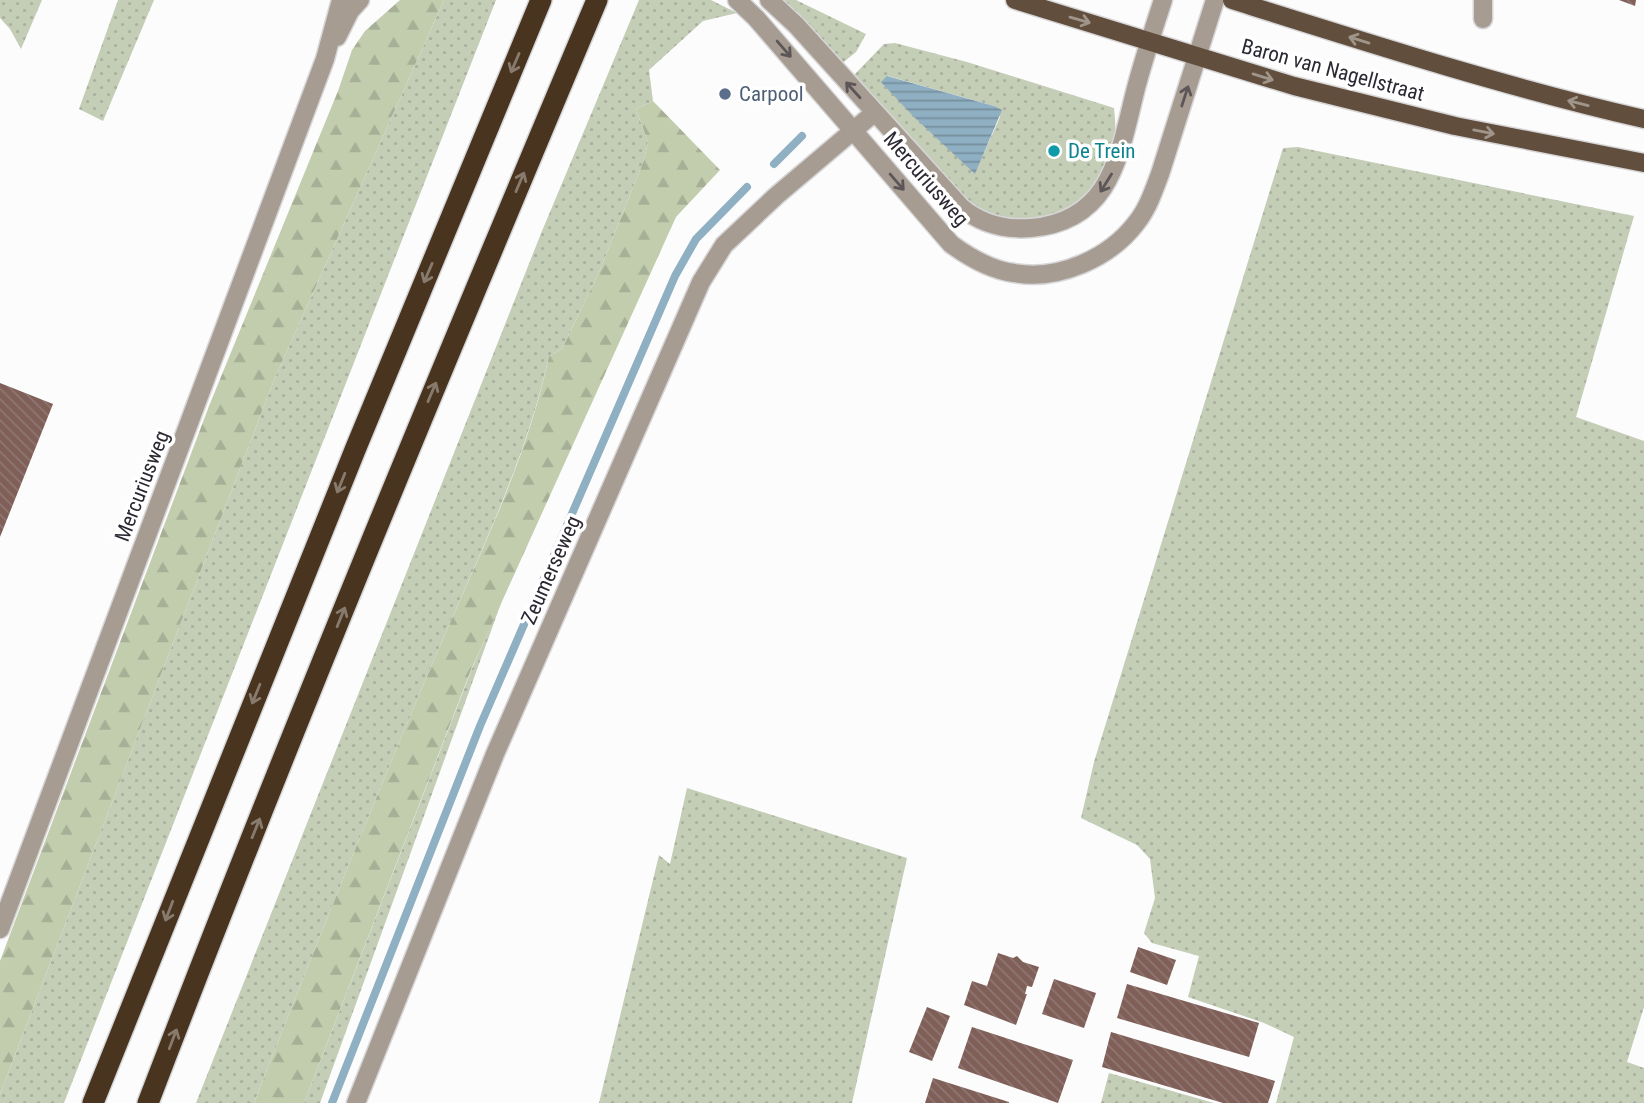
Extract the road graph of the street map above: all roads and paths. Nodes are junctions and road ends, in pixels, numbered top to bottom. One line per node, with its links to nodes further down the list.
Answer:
1 (341, 0): 15 (street, Mercuriusweg)
2 (360, 0): 15 (street, Mercuriusweg)
3 (541, 0): 21 (highway, one-way to 21)
4 (597, 0): 22 (highway, one-way to 4)
5 (737, 0): 18 (street, Mercuriusweg, one-way to 18)
6 (769, 0): 16 (street, Mercuriusweg, one-way to 6)
7 (1015, 0): 13 (main road, Baron van Nagellstraat, one-way to 13)
8 (1163, 0): 13 (street, Mercuriusweg)
9 (1215, 0): 14 (street, Mercuriusweg)
10 (1232, 0): 17 (main road, Baron van Nagellstraat, one-way to 10)
11 (1483, 0): 12 (street)
12 (1483, 19)
13 (1149, 41): 14 (main road, Baron van Nagellstraat); 16 (street, Mercuriusweg, one-way to 16)
14 (1198, 56): 18 (street, Mercuriusweg, one-way to 14); 19 (main road, Baron van Nagellstraat, one-way to 19)
15 (325, 59): 20 (street, Mercuriusweg)
16 (874, 113): 18 (street, Zeumerseweg)
17 (1644, 119)
18 (853, 130): 23 (street, Zeumerseweg)
19 (1644, 163)
20 (0, 929)
21 (93, 1103)
22 (148, 1103)
23 (356, 1103)

